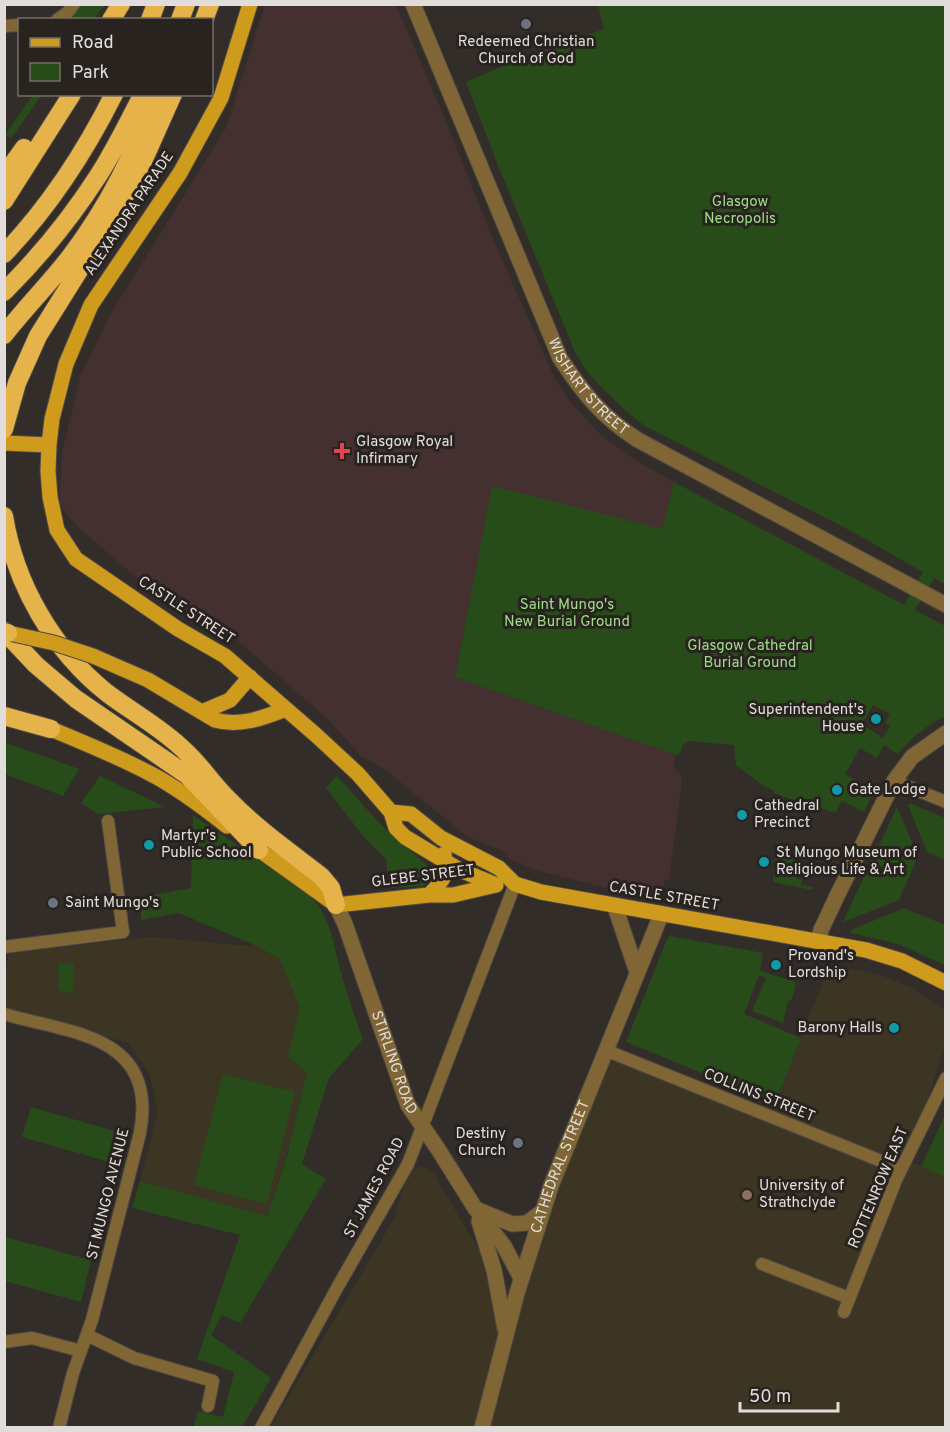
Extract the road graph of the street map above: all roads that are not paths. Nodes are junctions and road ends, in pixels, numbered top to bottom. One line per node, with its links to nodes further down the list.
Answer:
1 (74, 4): 6 (street)
2 (121, 4): 7 (highway)
3 (128, 4): 8 (highway)
4 (250, 4): 22 (main road, ALEXANDRA PARADE)
5 (413, 4): 24 (street, WISHART STREET)
6 (60, 18)
7 (112, 18)
8 (120, 18)
9 (60, 96): 15 (highway)
10 (71, 96): 16 (highway)
11 (113, 96): 17 (highway)
12 (142, 96): 18 (highway)
13 (154, 96): 19 (highway)
14 (172, 96): 20 (highway)
15 (4, 176)
16 (4, 201)
17 (4, 254)
18 (4, 292)
19 (4, 335)
20 (4, 429)
21 (4, 442): 22 (main road)
22 (49, 445): 26 (main road, CASTLE STREET)
23 (4, 516): 43 (highway)
24 (945, 605)
25 (5, 632): 29 (main road, bridge); 38 (highway)
26 (250, 677): 27 (main road, CASTLE STREET); 29 (main road)
27 (286, 709): 29 (main road); 35 (main road, CASTLE STREET)
28 (4, 711): 31 (main road)
29 (202, 712)
30 (4, 716): 31 (highway)
31 (51, 729): 38 (main road)
32 (945, 733): 33 (street)
33 (894, 781): 34 (street); 46 (street)
34 (945, 802)
35 (391, 812): 37 (main road, CASTLE STREET); 39 (main road, CASTLE STREET)
36 (108, 821): 47 (street)
37 (441, 838): 39 (main road); 40 (main road, CASTLE STREET)
38 (259, 850): 43 (main road)
39 (445, 861): 41 (main road, CASTLE STREET); 42 (main road)
40 (515, 884): 41 (main road, GLEBE STREET); 44 (main road, CASTLE STREET); 53 (street, ST JAMES ROAD)
41 (496, 885): 42 (main road, GLEBE STREET)
42 (429, 895): 43 (main road, GLEBE STREET)
43 (336, 905): 53 (street, STIRLING ROAD)
44 (615, 907): 45 (main road, CASTLE STREET); 48 (street)
45 (661, 915): 46 (main road, CASTLE STREET); 48 (street, CATHEDRAL STREET)
46 (818, 942): 49 (main road, CASTLE STREET)
47 (4, 947)
48 (637, 972): 51 (street, CATHEDRAL STREET)
49 (945, 983)
50 (4, 1014): 61 (street, ST MUNGO AVENUE)
51 (605, 1050): 54 (street, COLLINS STREET); 56 (street, CATHEDRAL STREET)
52 (945, 1078): 54 (street, ROTTENROW EAST)
53 (422, 1128): 55 (street, STIRLING ROAD); 67 (street, ST JAMES ROAD)
54 (901, 1169): 59 (street, ROTTENROW EAST)
55 (475, 1208): 56 (street); 58 (street, STIRLING ROAD); 62 (street, STIRLING ROAD)
56 (543, 1211): 58 (street, CATHEDRAL STREET)
57 (762, 1264): 59 (street)
58 (521, 1278): 62 (street, CATHEDRAL STREET)
59 (849, 1298): 60 (street, ROTTENROW EAST)
60 (844, 1312)
61 (87, 1335): 64 (street, ST MUNGO AVENUE); 65 (street)
62 (506, 1335): 68 (street, CATHEDRAL STREET)
63 (4, 1342): 64 (street)
64 (81, 1351): 66 (street, ST MUNGO AVENUE)
65 (208, 1406)
66 (59, 1428)
67 (261, 1428)
68 (482, 1428)

